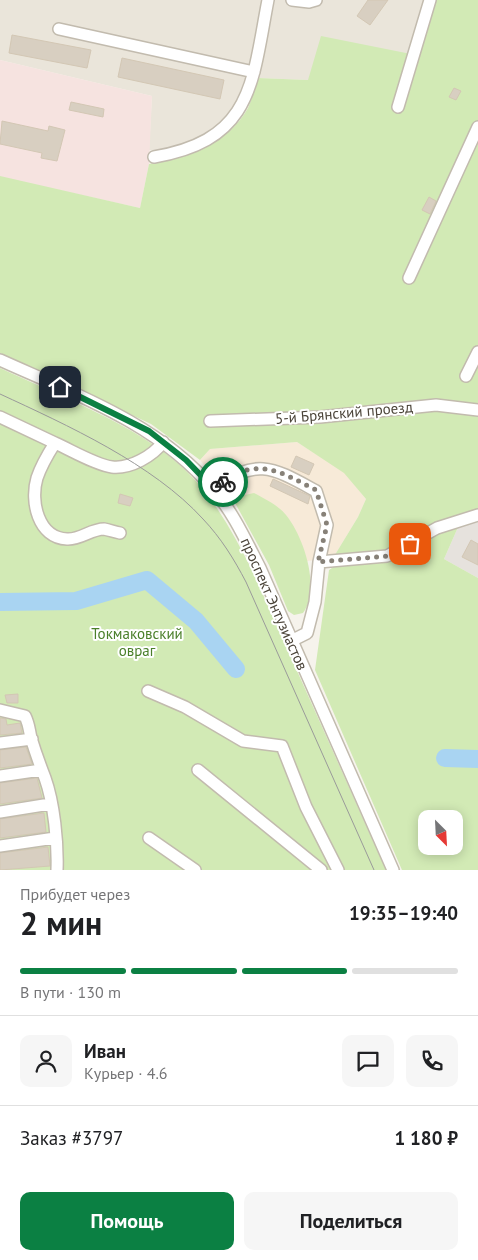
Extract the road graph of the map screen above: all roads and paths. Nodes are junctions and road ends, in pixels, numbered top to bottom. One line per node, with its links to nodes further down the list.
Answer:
1 (268, 0): 6 (street)
2 (292, 0): 3 (street)
3 (316, 0)
4 (430, 0): 7 (street)
5 (58, 29): 6 (street)
6 (254, 72): 9 (street)
7 (398, 107)
8 (478, 127): 10 (street)
9 (154, 157)
10 (409, 278)
11 (478, 352): 13 (street)
12 (0, 360): 17 (street, проспект Энтузиастов)
13 (466, 376)
14 (478, 410): 16 (street, 5-й Брянский проезд)
15 (0, 417): 18 (street)
16 (210, 421)
17 (163, 442): 18 (street); 19 (street, проспект Энтузиастов)
18 (54, 443): 21 (street)
19 (214, 489): 22 (street); 23 (street, проспект Энтузиастов)
20 (478, 516): 22 (street)
21 (120, 533)
22 (318, 562): 23 (street)
23 (291, 641): 40 (street, проспект Энтузиастов)
24 (148, 692): 39 (street)
25 (0, 710): 26 (street)
26 (32, 739): 27 (street); 28 (street)
27 (0, 743)
28 (41, 770): 30 (street); 31 (street)
29 (198, 770): 38 (street)
30 (0, 776)
31 (50, 804): 32 (street); 33 (street)
32 (0, 812)
33 (55, 838): 35 (street); 36 (street)
34 (149, 838): 37 (street)
35 (0, 846)
36 (58, 870)
37 (195, 870)
38 (321, 870)
39 (338, 870)
40 (393, 870)

